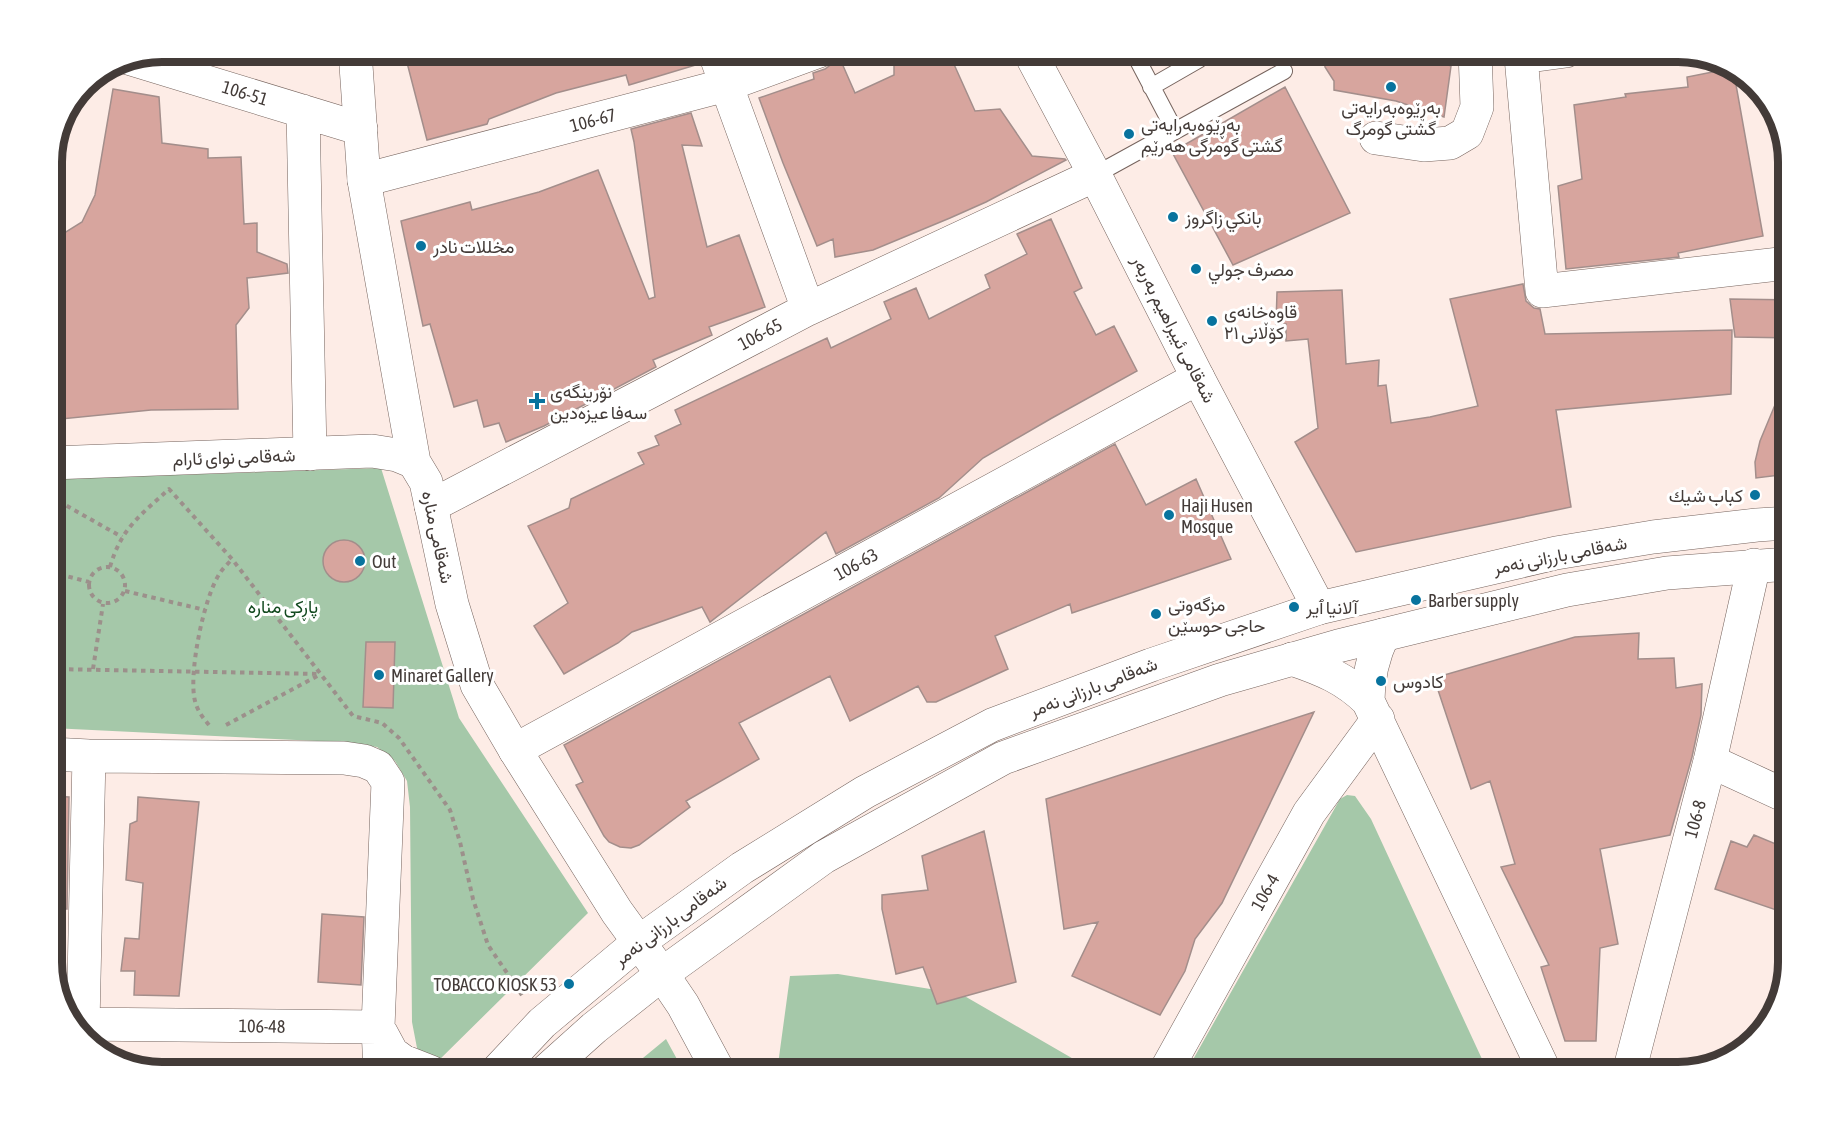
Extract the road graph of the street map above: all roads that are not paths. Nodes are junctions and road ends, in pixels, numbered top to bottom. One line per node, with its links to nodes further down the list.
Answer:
1 (356, 62): 14 (street, شەقامی منارە)
2 (718, 62): 11 (street)
3 (790, 62): 11 (street, 106-67)
4 (1035, 62): 17 (street, شەقامی ئیبراهیم بەربەر)
5 (1138, 62): 12 (lane)
6 (1195, 62): 12 (lane)
7 (1475, 62): 16 (street)
8 (1521, 62): 19 (street)
9 (147, 63): 13 (street, 106-51)
10 (1284, 71): 15 (lane)
11 (726, 86): 18 (street, 106-67); 20 (street)
12 (1151, 87): 15 (lane)
13 (303, 111): 14 (street, 106-51); 22 (street)
14 (361, 129): 18 (street, شەقامی منارە)
15 (1175, 131): 17 (lane)
16 (1376, 138)
17 (1095, 175): 20 (street, 106-65); 21 (street, شەقامی ئیبراهیم بەربەر)
18 (364, 180): 23 (street, شەقامی منارە)
19 (1777, 264)
20 (808, 309): 25 (street, 106-65)
21 (1198, 378): 29 (street, شەقامی ئیبراهیم بەربەر); 33 (street, 106-63)
22 (309, 454): 23 (street, شەقامی نوای ئارام); 24 (street, شەقامی نوای ئارام)
23 (414, 462): 25 (street, شەقامی منارە)
24 (62, 463)
25 (432, 506): 33 (street, شەقامی منارە)
26 (1777, 524): 29 (street, شەقامی بارزانی نەمر)
27 (1778, 564): 28 (street, شەقامی بارزانی نەمر)
28 (1754, 565): 30 (street, شەقامی بارزانی نەمر); 36 (street, 106-8)
29 (1319, 608): 38 (street, شەقامی بارزانی نەمر)
30 (1383, 635): 31 (street, شەقامی بارزانی نەمر); 32 (street)
31 (1292, 660): 32 (street); 39 (street, شەقامی بارزانی نەمر)
32 (1373, 710): 48 (street, 106-4); 49 (street)
33 (515, 750): 38 (street, شەقامی منارە)
34 (62, 755): 35 (street)
35 (89, 756): 40 (street); 42 (street)
36 (1710, 761): 37 (street); 50 (street, 106-8)
37 (1778, 792)
38 (639, 942): 39 (street, شەقامی منارە); 45 (street, شەقامی بارزانی نەمر)
39 (662, 974): 46 (street, شەقامی بارزانی نەمر); 47 (street, شەقامی منارە)
40 (78, 1017)
41 (84, 1024): 42 (street, 106-48)
42 (378, 1027): 43 (street); 44 (street)
43 (380, 1062)
44 (406, 1062)
45 (506, 1062)
46 (557, 1062)
47 (714, 1062)
48 (1171, 1062)
49 (1540, 1062)
50 (1632, 1062)

